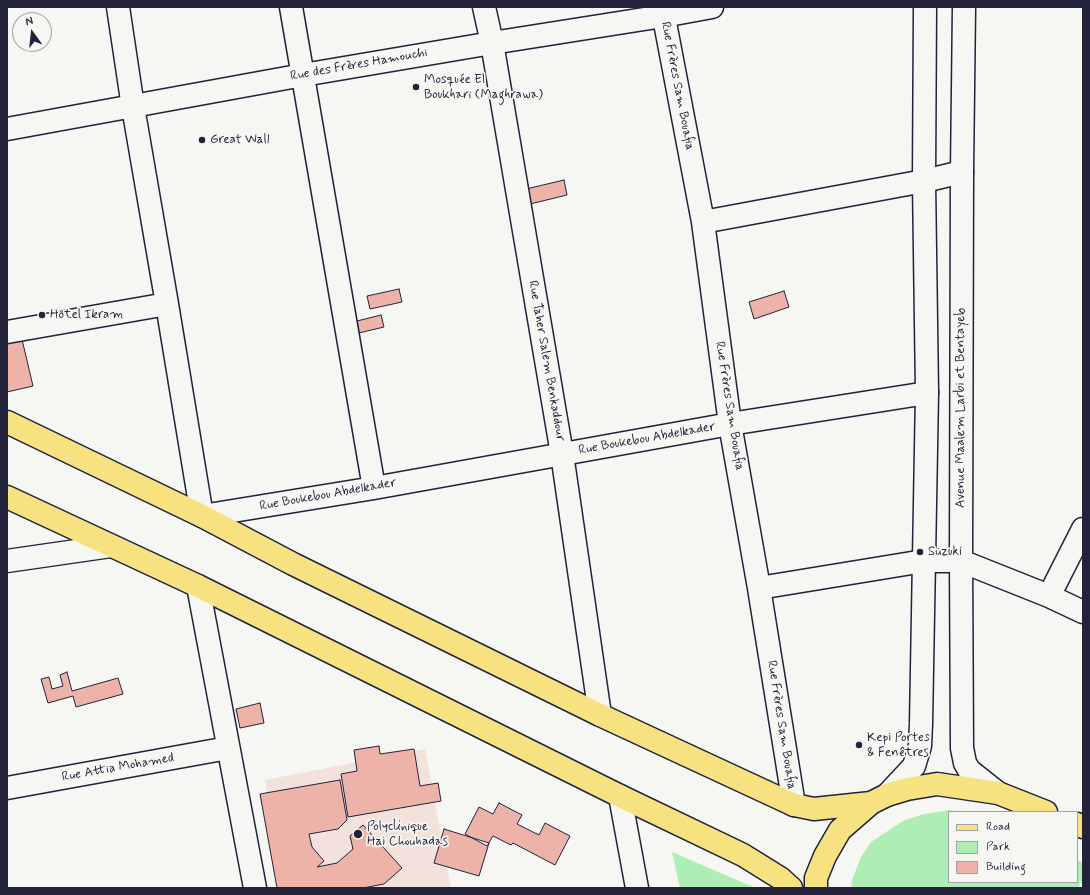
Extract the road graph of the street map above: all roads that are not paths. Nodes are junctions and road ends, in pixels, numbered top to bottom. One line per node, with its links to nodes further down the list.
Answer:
1 (118, 7): 10 (street)
2 (291, 7): 9 (street)
3 (484, 7): 8 (street, Rue Taher Salem Benkaddour)
4 (712, 7): 7 (street, Rue des Frères Hamouchi)
5 (925, 7): 13 (street)
6 (964, 7): 12 (street, Avenue Maalem Larbi et Bentayeb)
7 (662, 12): 8 (street, Rue des Frères Hamouchi); 14 (street, Rue Frères Sam Bouafia)
8 (492, 43): 9 (street, Rue des Frères Hamouchi); 20 (street, Rue Taher Salem Benkaddour)
9 (303, 75): 10 (street, Rue des Frères Hamouchi); 21 (street)
10 (133, 107): 11 (street, Rue des Frères Hamouchi); 15 (street)
11 (7, 129)
12 (962, 172): 13 (street); 28 (street, Avenue Maalem Larbi et Bentayeb)
13 (924, 181): 14 (street); 17 (street)
14 (702, 222): 19 (street, Rue Frères Sam Bouafia)
15 (167, 304): 16 (street); 23 (street)
16 (7, 332)
17 (927, 393): 19 (street, Rue Boukebou Abdelkader); 27 (street)
18 (7, 422): 23 (main road)
19 (730, 424): 20 (street, Rue Boukebou Abdelkader); 30 (street, Rue Frères Sam Bouafia)
20 (562, 454): 21 (street, Rue Boukebou Abdelkader); 33 (street, Rue Taher Salem Benkaddour)
21 (374, 488): 23 (street, Rue Boukebou Abdelkader)
22 (7, 497): 25 (main road)
23 (202, 516): 33 (main road)
24 (1083, 529): 31 (street)
25 (111, 546): 26 (street); 29 (main road)
26 (7, 561)
27 (924, 561): 28 (street); 30 (street); 38 (street)
28 (961, 561): 31 (street); 36 (street, Avenue Maalem Larbi et Bentayeb)
29 (198, 586): 34 (street); 37 (main road)
30 (759, 588): 39 (street, Rue Frères Sam Bouafia)
31 (1049, 596): 32 (street)
32 (1083, 612)
33 (600, 715): 39 (main road)
34 (228, 748): 35 (street, Rue Attia Mohamed); 41 (street)
35 (7, 788)
36 (998, 794): 38 (main road); 40 (main road)
37 (620, 796): 42 (street); 43 (main road)
38 (879, 799): 39 (main road); 44 (main road)
39 (794, 805)
40 (1043, 811)
41 (254, 888)
42 (637, 888)
43 (791, 888)
44 (816, 888)

